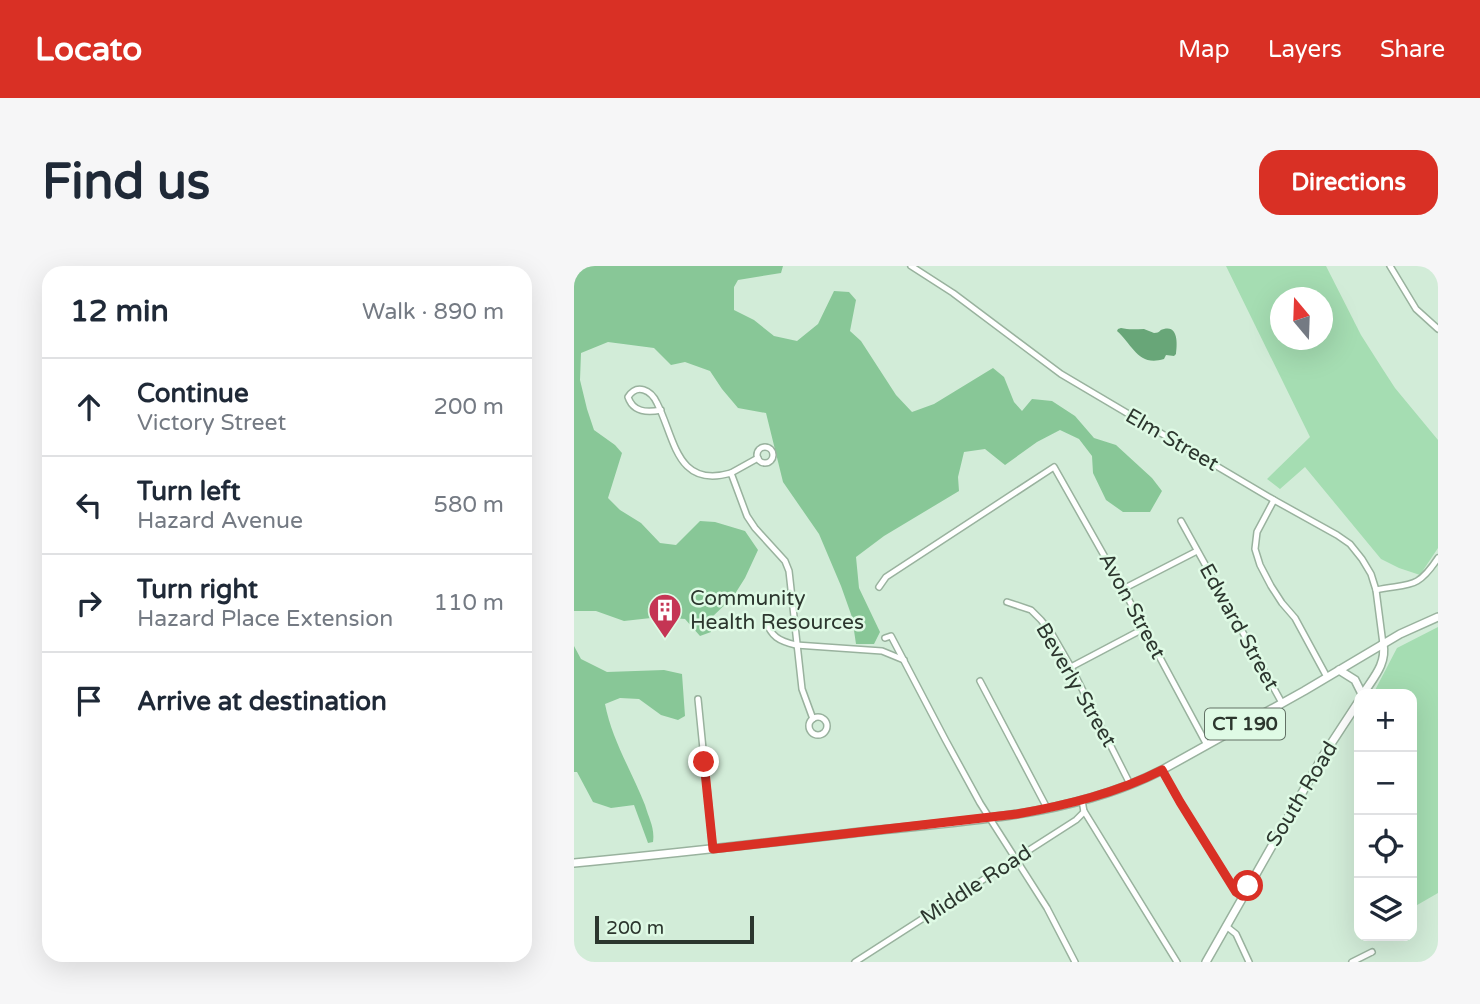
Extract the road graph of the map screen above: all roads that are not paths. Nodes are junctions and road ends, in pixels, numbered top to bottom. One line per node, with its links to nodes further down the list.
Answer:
1 (911, 266): 7 (street, Elm Street)
2 (1390, 266): 3 (street)
3 (1438, 329)
4 (660, 410): 4 (street); 6 (street)
5 (758, 458): 6 (street)
6 (731, 473): 20 (street)
7 (1274, 500): 13 (street, Elm Street); 24 (street)
8 (1181, 521): 9 (street, Edward Street)
9 (1196, 551): 12 (street, Edward Street); 29 (street, Edward Street)
10 (1438, 558): 13 (street)
11 (879, 587): 12 (street, Avon Street)
12 (1123, 589): 17 (street, Avon Street)
13 (1376, 590): 19 (street, Elm Street)
14 (1007, 602): 22 (street, Beverly Street)
15 (1438, 617): 19 (main road, CT 190)
16 (765, 619): 20 (street)
17 (1143, 629): 22 (street); 32 (street, Avon Street)
18 (885, 638): 21 (street)
19 (1383, 644): 23 (main road, CT 190); 27 (main road)
20 (796, 645): 21 (street); 31 (street)
21 (904, 660): 38 (street)
22 (1071, 667): 34 (street, Beverly Street)
23 (1339, 670): 24 (main road, CT 190); 26 (main road)
24 (1327, 677): 29 (main road, CT 190)
25 (980, 681): 36 (street)
26 (1360, 689)
27 (1366, 689)
28 (698, 699): 39 (street)
29 (1282, 703): 32 (main road, CT 190)
30 (1354, 709): 42 (main road, South Road)
31 (813, 719)
32 (1208, 745): 33 (main road, CT 190)
33 (1162, 770): 34 (main road, CT 190); 42 (street)
34 (1130, 784): 35 (main road, CT 190)
35 (1082, 800): 36 (main road, CT 190); 37 (street)
36 (1047, 808): 38 (main road, CT 190)
37 (1084, 811): 40 (street, Middle Road); 47 (street)
38 (989, 818): 39 (main road, CT 190); 40 (street)
39 (713, 849): 41 (main road, CT 190)
40 (1017, 858): 45 (street, Middle Road); 46 (street)
41 (574, 863)
42 (1242, 896): 43 (main road, South Road)
43 (1226, 926): 48 (main road, South Road); 49 (street)
44 (1372, 952): 50 (street)
45 (855, 962)
46 (1075, 962)
47 (1177, 962)
48 (1206, 962)
49 (1249, 962)
50 (1352, 962)

